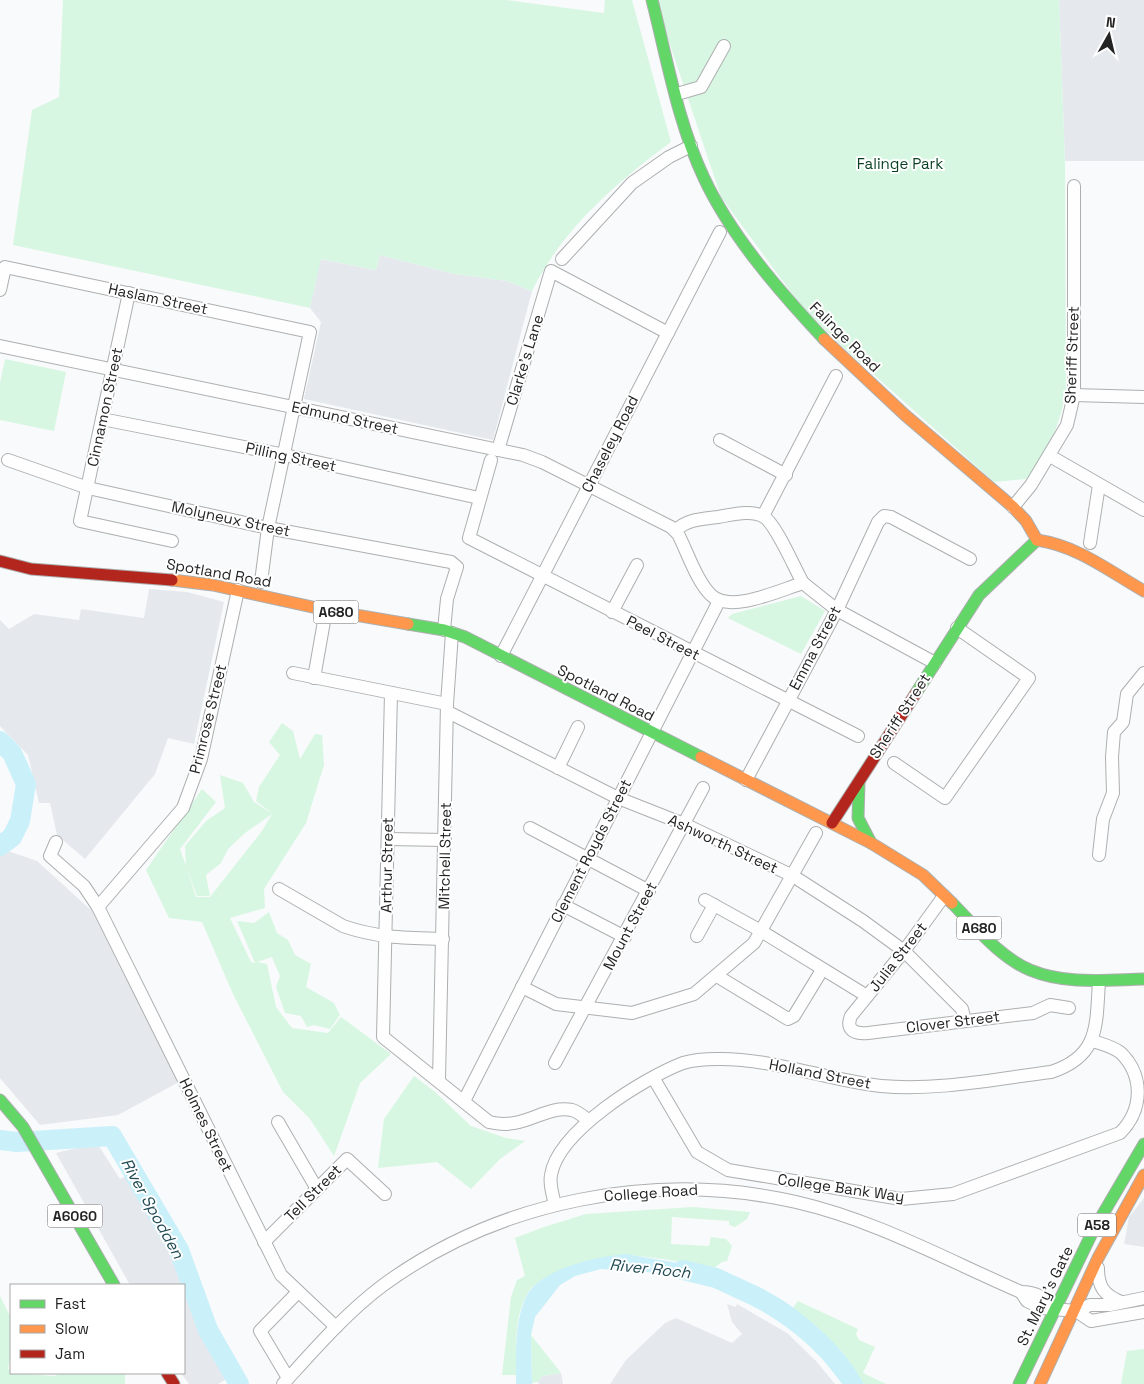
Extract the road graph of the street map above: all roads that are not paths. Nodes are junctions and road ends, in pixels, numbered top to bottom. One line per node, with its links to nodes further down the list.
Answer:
1 (652, 0): 3 (main road, Falinge Road)
2 (724, 46): 3 (street)
3 (677, 94): 4 (main road, Falinge Road)
4 (691, 146): 7 (street); 28 (main road, Falinge Road)
5 (1074, 186): 14 (street, Sheriff Street)
6 (720, 232): 10 (street, Chaseley Road)
7 (562, 259)
8 (0, 290): 9 (street, Haslam Street)
9 (129, 293): 12 (street, Cinnamon Street); 16 (street, Haslam Street)
10 (668, 333): 20 (street, Clarke's Lane); 25 (street, Chaseley Road)
11 (0, 346): 12 (street, Edmund Street)
12 (112, 370): 16 (street, Edmund Street); 17 (street, Cinnamon Street)
13 (836, 376): 23 (street)
14 (1074, 395): 15 (street); 21 (street, Sheriff Street)
15 (1144, 397)
16 (295, 408): 19 (street); 20 (street, Edmund Street)
17 (102, 419): 19 (street, Pilling Street); 26 (street, Cinnamon Street)
18 (720, 440): 23 (street)
19 (285, 455): 27 (street, Pilling Street); 31 (street)
20 (495, 455): 25 (street, Edmund Street); 27 (street, Clarke's Lane)
21 (1050, 456): 24 (street); 28 (street, Sheriff Street)
22 (8, 460): 26 (street, Molyneux Street)
23 (786, 475): 30 (street)
24 (1099, 485): 29 (street); 36 (street)
25 (588, 486): 32 (street, Edmund Street); 40 (street, Chaseley Road)
26 (88, 488): 31 (street, Molyneux Street); 35 (street, Cinnamon Street)
27 (479, 498): 33 (street, Clarke's Lane)
28 (1013, 507): 34 (main road, Falinge Road)
29 (1144, 510)
30 (763, 516): 32 (street); 42 (street)
31 (268, 528): 41 (street); 50 (street, Molyneux Street)
32 (675, 530): 45 (street)
33 (469, 538): 40 (street, Peel Street)
34 (1037, 540): 44 (main road); 49 (main road, Sheriff Street)
35 (172, 541)
36 (1090, 543)
37 (970, 559): 47 (street, Emma Street)
38 (0, 561): 43 (main road, Spotland Road / A680)
39 (637, 565): 48 (street)
40 (543, 576): 48 (street, Peel Street); 52 (street, Chaseley Road)
41 (261, 582)
42 (803, 583): 45 (street); 47 (street)
43 (238, 590): 46 (main road, Spotland Road / A680); 84 (street, Primrose Street)
44 (1144, 591)
45 (719, 601): 51 (street, Clement Royds Street)
46 (326, 610): 50 (main road, Spotland Road / A680); 56 (street)
47 (836, 610): 53 (street); 58 (street, Emma Street)
48 (612, 612): 51 (street, Peel Street)
49 (957, 628): 53 (main road, Sheriff Street); 63 (street)
50 (448, 632): 52 (main road, Spotland Road / A680); 59 (street, Mitchell Street)
51 (692, 652): 58 (street, Peel Street); 61 (street, Clement Royds Street)
52 (501, 656): 61 (main road, Spotland Road / A680)
53 (935, 663): 65 (main road, Sheriff Street)
54 (293, 673): 56 (street, Ashworth Street)
55 (1144, 674): 77 (street)
56 (314, 678): 57 (street, Ashworth Street)
57 (391, 693): 59 (street, Ashworth Street); 73 (street, Arthur Street)
58 (787, 701): 62 (street, Peel Street); 66 (street, Emma Street)
59 (448, 708): 64 (street, Ashworth Street); 74 (street, Mitchell Street)
60 (578, 727): 64 (street)
61 (651, 732): 66 (main road, Spotland Road / A680); 68 (street, Clement Royds Street)
62 (858, 736)
63 (894, 763)
64 (558, 768): 68 (street, Ashworth Street)
65 (859, 778): 69 (main road, Sheriff Street); 76 (main road)
66 (746, 780): 69 (main road, Spotland Road / A680)
67 (703, 788): 70 (street, Mount Street)
68 (618, 798): 70 (street, Ashworth Street); 78 (street, Clement Royds Street)
69 (832, 823): 76 (main road, Spotland Road / A680)
70 (684, 824): 79 (street, Ashworth Street); 81 (street, Mount Street)
71 (530, 828): 78 (street)
72 (816, 834): 79 (street)
73 (388, 839): 74 (street); 88 (street, Arthur Street)
74 (445, 840): 89 (street, Mitchell Street)
75 (56, 842): 84 (street, Holmes Street)
76 (871, 843): 82 (main road, Spotland Road / A680)
77 (1098, 855)
78 (587, 858): 81 (street); 83 (street, Clement Royds Street)
79 (793, 876): 85 (street); 90 (street, Ashworth Street)
80 (279, 889): 88 (street)
81 (649, 891): 87 (street, Mount Street)
82 (944, 896): 90 (street, Julia Street); 94 (main road, Spotland Road / A680)
83 (563, 905): 87 (street); 95 (street, Clement Royds Street)
84 (98, 907): 115 (street, Holmes Street)
85 (761, 931): 86 (street); 91 (street); 92 (street)
86 (697, 936)
87 (625, 937): 97 (street, Mount Street)
88 (386, 938): 89 (street); 104 (street, Arthur Street)
89 (443, 939): 104 (street, Mitchell Street)
90 (904, 951): 96 (street, Julia Street); 100 (street, Ashworth Street)
91 (822, 970): 92 (street); 96 (street)
92 (717, 976): 97 (street)
93 (1144, 979): 94 (main road, Spotland Road / A680)
94 (1099, 981): 101 (street)
95 (522, 987): 97 (street); 107 (street, Clement Royds Street)
96 (867, 996): 99 (street, Julia Street)
97 (586, 1008): 102 (street, Mount Street)
98 (1069, 1008): 100 (street, Clover Street)
99 (851, 1016): 100 (street, Clover Street)
100 (965, 1021)
101 (1093, 1041): 103 (street, Holland Street); 105 (street, College Bank Way)
102 (555, 1063)
103 (654, 1079): 105 (street, College Bank Way); 108 (street, Holland Street)
104 (439, 1080): 107 (street)
105 (1143, 1080)
106 (0, 1100): 117 (main road, A6060)
107 (464, 1101): 108 (street)
108 (588, 1120): 114 (street, Holland Street)
109 (278, 1122): 112 (street)
110 (1144, 1144): 121 (main road, St. Mary's Gate / A58)
111 (1144, 1175): 116 (main road, St. Mary's Gate / A58)
112 (317, 1189): 113 (street, Tell Street); 115 (street, Tell Street)
113 (385, 1194)
114 (555, 1205): 121 (street, College Road); 124 (street, College Road)
115 (264, 1242): 118 (street, Holmes Street)
116 (1098, 1258): 120 (street); 122 (main road, St. Mary's Gate / A58)
117 (113, 1284)
118 (298, 1292): 124 (street, Holmes Street); 125 (street)
119 (1144, 1298): 120 (street)
120 (1121, 1302): 122 (street)
121 (1056, 1308): 122 (street); 126 (main road, St. Mary's Gate / A58)
122 (1076, 1311): 123 (street); 127 (main road, St. Mary's Gate / A58)
123 (1144, 1312)
124 (336, 1327): 125 (street, College Road)
125 (285, 1381)
126 (1019, 1384)
127 (1040, 1384)

